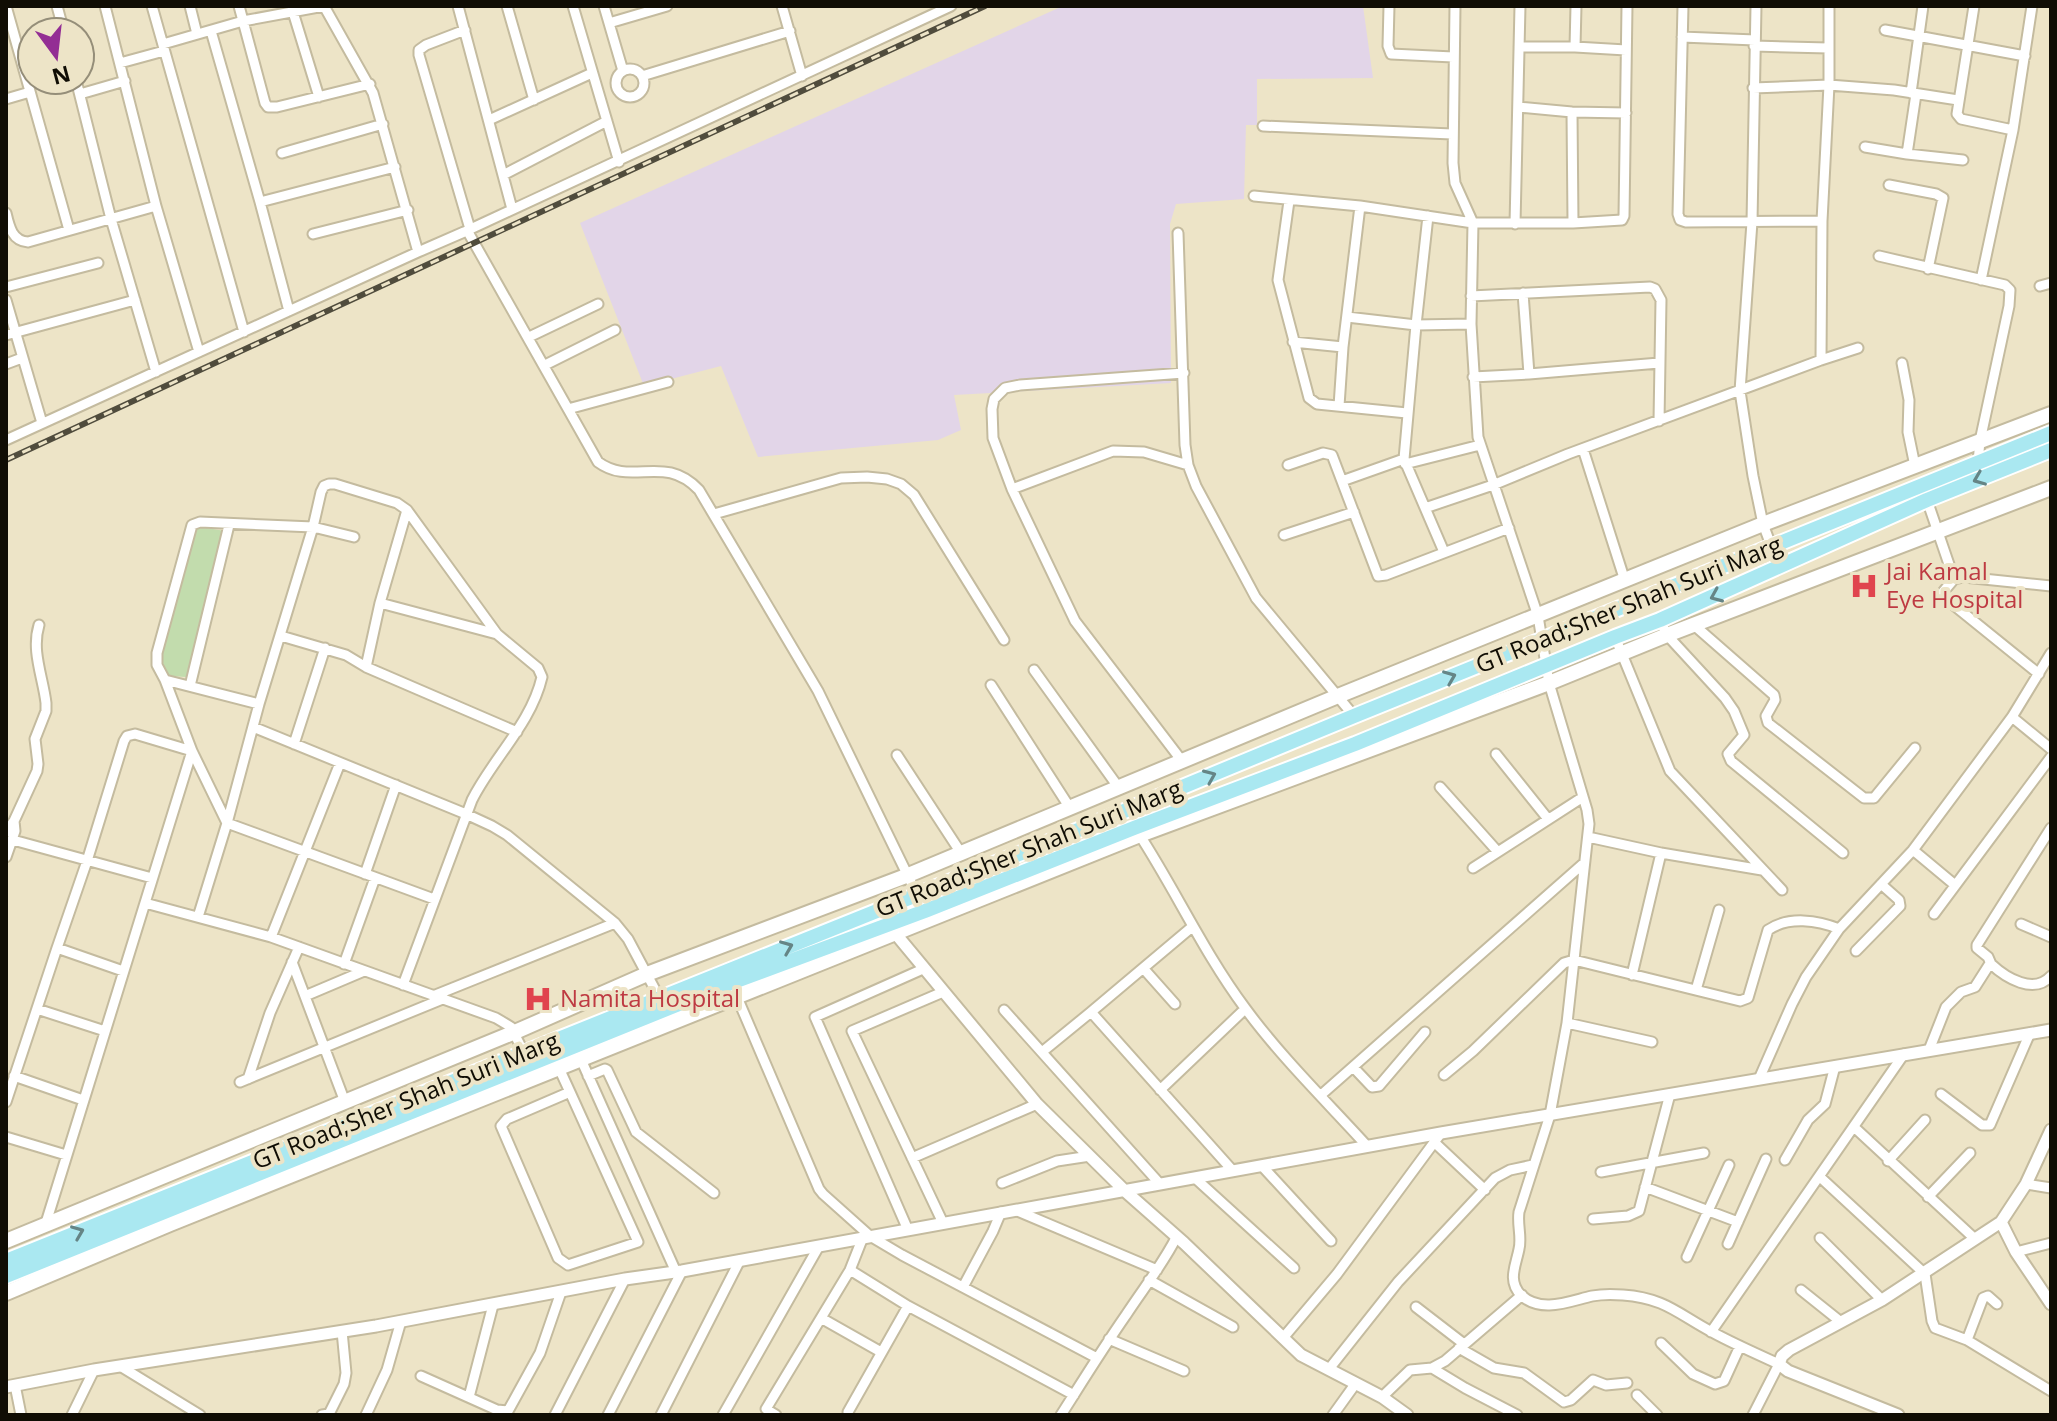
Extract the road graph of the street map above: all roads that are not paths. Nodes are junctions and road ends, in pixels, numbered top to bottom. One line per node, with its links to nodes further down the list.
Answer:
1 (6, 6): 34 (street)
2 (105, 6): 44 (street)
3 (152, 6): 37 (street)
4 (190, 6): 31 (street)
5 (239, 6): 25 (street)
6 (458, 6): 27 (street)
7 (507, 6): 58 (street)
8 (573, 6): 46 (street)
9 (604, 6): 26 (street)
10 (667, 6): 26 (street)
11 (782, 6): 30 (street)
12 (951, 6): 48 (street)
13 (1389, 6): 43 (street)
14 (1455, 6): 43 (street)
15 (1520, 6): 38 (street)
16 (1576, 6): 39 (street)
17 (1627, 6): 41 (street)
18 (1683, 6): 32 (street)
19 (1756, 6): 35 (street)
20 (1829, 6): 40 (street)
21 (1923, 6): 33 (street)
22 (1974, 6): 36 (street)
23 (2032, 6): 42 (street)
24 (293, 12): 25 (street); 50 (street); 57 (street)
25 (243, 21): 29 (street); 57 (street)
26 (609, 23): 45 (street)
27 (465, 30): 63 (street); 93 (street)
28 (1885, 30): 33 (street)
29 (211, 31): 31 (street); 79 (street)
30 (790, 31): 47 (street); 48 (street)
31 (197, 34): 37 (street)
32 (1682, 37): 35 (street); 88 (street)
33 (1918, 37): 36 (street); 54 (street)
34 (16, 42)
35 (1755, 43): 40 (street); 52 (street)
36 (1968, 46): 42 (street); 59 (street)
37 (163, 47): 44 (street); 113 (street)
38 (1519, 47): 39 (street); 60 (street)
39 (1575, 47): 41 (street)
40 (1828, 48): 51 (street)
41 (1626, 50): 62 (street)
42 (2025, 56): 67 (street)
43 (1453, 57): 68 (street)
44 (120, 63): 49 (street)
45 (623, 71): 47 (street); 47 (street)
46 (592, 73): 58 (street); 64 (street)
47 (642, 76)
48 (802, 76): 73 (street)
49 (125, 81): 53 (street); 80 (street)
50 (370, 84): 57 (street); 65 (street)
51 (1829, 85): 52 (street); 54 (street); 87 (street)
52 (1753, 88): 88 (street)
53 (96, 89)
54 (1914, 93): 59 (street); 71 (street)
55 (31, 96): 92 (street)
56 (80, 96): 86 (street)
57 (319, 97)
58 (534, 100): 63 (street)
59 (1958, 100): 67 (street)
60 (1518, 107): 61 (street); 91 (street)
61 (1572, 112): 62 (street); 90 (street)
62 (1626, 113): 90 (street)
63 (489, 120): 75 (street)
64 (607, 121): 73 (street); 75 (street)
65 (383, 124): 70 (street); 74 (street)
66 (1263, 126): 68 (street)
67 (2013, 130): 100 (street)
68 (1452, 134): 89 (street)
69 (1865, 147): 71 (street)
70 (282, 153)
71 (1907, 154): 72 (street)
72 (1963, 160)
73 (619, 162): 82 (street)
74 (395, 167): 79 (street); 83 (street)
75 (503, 175): 82 (street)
76 (1889, 185): 99 (street)
77 (1254, 196): 78 (street)
78 (1289, 201): 81 (street); 116 (street)
79 (260, 202): 107 (street)
80 (156, 206): 86 (street); 119 (street)
81 (1360, 206): 85 (street); 109 (street)
82 (512, 209): 93 (street)
83 (408, 210): 95 (street); 96 (street)
84 (6, 213): 92 (street)
85 (1428, 216): 89 (street); 111 (street)
86 (111, 219): 92 (street); 105 (street)
87 (1822, 221): 88 (street); 121 (street)
88 (1752, 222): 131 (street)
89 (1473, 223): 91 (street); 103 (street)
90 (1573, 223): 91 (street)
91 (1515, 224)
92 (69, 230)
93 (467, 230): 96 (street); 115 (street)
94 (1178, 233): 127 (street)
95 (313, 234)
96 (418, 252): 107 (street)
97 (1879, 256): 99 (street)
98 (98, 263): 101 (street)
99 (1928, 269): 100 (street)
100 (1981, 280): 140 (street)
101 (6, 287)
102 (1523, 293): 103 (street); 122 (street); 128 (street)
103 (1471, 296): 110 (street)
104 (6, 300): 108 (street)
105 (135, 300): 114 (street); 126 (street)
106 (598, 304): 115 (street)
107 (289, 311): 113 (street)
108 (8, 312): 114 (street)
109 (1347, 317): 111 (street); 117 (street)
110 (1471, 324): 111 (street); 129 (street)
111 (1416, 325): 134 (street)
112 (615, 330): 125 (street)
113 (244, 332): 119 (street)
114 (11, 333): 120 (street)
115 (529, 337): 125 (street)
116 (1293, 342): 117 (street); 132 (street)
117 (1343, 347): 132 (street)
118 (1858, 348): 121 (street)
119 (199, 352): 126 (street)
120 (22, 358): 124 (street); 137 (street)
121 (1821, 360): 131 (street)
122 (1659, 363): 128 (street); 136 (street)
123 (1902, 363): 148 (street)
124 (6, 364)
125 (545, 365): 133 (street)
126 (156, 372): 137 (street)
127 (1184, 373): 146 (street); 152 (street)
128 (1529, 374): 129 (street)
129 (1473, 377): 141 (street)
130 (668, 382): 133 (street)
131 (1740, 391): 136 (street); 158 (street)
132 (1339, 406): 134 (street)
133 (568, 409): 157 (street)
134 (1407, 413): 144 (street)
135 (2051, 414): 140 (main road)
136 (1659, 421): 142 (street)
137 (42, 423): 139 (street)
138 (2051, 433): 145 (main road, GT Road;Sher Shah Suri Marg)
139 (6, 440)
140 (1980, 441): 145 (street); 148 (main road)
141 (1480, 445): 144 (street); 150 (street)
142 (1583, 449): 150 (street); 168 (street)
143 (2051, 450): 153 (main road, GT Road;Sher Shah Suri Marg, one-way to 153)
144 (1404, 461): 149 (street); 154 (street)
145 (1978, 462): 165 (main road, GT Road;Sher Shah Suri Marg)
146 (1188, 465): 152 (street); 192 (street)
147 (1288, 465): 149 (street)
148 (1915, 466): 158 (main road)
149 (1342, 481): 156 (street)
150 (1493, 485): 154 (street); 161 (street)
151 (2051, 488): 162 (main road)
152 (1012, 489): 205 (street)
153 (1927, 500): 162 (street); 172 (main road, GT Road;Sher Shah Suri Marg, one-way to 172)
154 (1425, 508): 166 (street)
155 (407, 510): 160 (street); 170 (street); 175 (street)
156 (1354, 512): 163 (street); 166 (street)
157 (714, 514): 179 (street); 231 (street)
158 (1763, 524): 165 (street); 168 (main road)
159 (229, 525): 160 (street); 188 (street); 191 (street)
160 (313, 527): 164 (street); 177 (street)
161 (1509, 528): 166 (street); 171 (street)
162 (1939, 532): 167 (street); 174 (main road)
163 (1284, 535)
164 (354, 537)
165 (1772, 548): 180 (main road, GT Road;Sher Shah Suri Marg)
166 (1444, 552)
167 (1954, 579): 169 (street); 187 (street)
168 (1625, 581): 171 (main road)
169 (2051, 586)
170 (380, 603): 175 (street); 185 (street)
171 (1538, 616): 180 (street); 192 (main road)
172 (1660, 620): 176 (street); 178 (main road, GT Road;Sher Shah Suri Marg)
173 (39, 625): 217 (street)
174 (1694, 625): 176 (main road); 199 (street)
175 (497, 634): 197 (street)
176 (1667, 635): 182 (main road); 224 (street)
177 (281, 636): 181 (street); 193 (street)
178 (1615, 637): 182 (street); 184 (main road, GT Road;Sher Shah Suri Marg)
179 (1004, 640)
180 (1542, 641): 184 (street); 194 (main road, GT Road;Sher Shah Suri Marg, one-way to 180)
181 (325, 648): 185 (street); 198 (street)
182 (1622, 653): 189 (main road); 229 (street)
183 (2051, 653): 187 (street)
184 (1546, 665): 189 (street); 216 (main road, GT Road;Sher Shah Suri Marg)
185 (366, 667): 197 (street)
186 (1034, 670): 209 (street)
187 (2039, 674): 195 (street)
188 (165, 680): 191 (street); 201 (street)
189 (1549, 683): 210 (street); 216 (main road)
190 (991, 685): 211 (street)
191 (190, 686): 193 (street)
192 (1338, 696): 194 (street); 205 (main road)
193 (259, 704): 196 (street)
194 (1354, 716): 236 (main road, GT Road;Sher Shah Suri Marg, one-way to 194)
195 (2012, 717): 200 (street); 219 (street)
196 (253, 727): 198 (street); 214 (street)
197 (517, 732): 212 (street)
198 (294, 744): 206 (street)
199 (1915, 748)
200 (2051, 749)
201 (192, 751): 214 (street); 226 (street); 232 (street)
202 (1496, 754): 213 (street)
203 (897, 755): 222 (street)
204 (2051, 757): 234 (street)
205 (1182, 761): 209 (main road)
206 (340, 763): 207 (street); 220 (street)
207 (396, 785): 212 (street); 230 (street)
208 (1440, 787): 221 (street)
209 (1119, 788): 211 (main road)
210 (1583, 797): 213 (street); 218 (street)
211 (1070, 808): 222 (main road)
212 (466, 814): 237 (street); 244 (street)
213 (1548, 819): 221 (street)
214 (227, 823): 220 (street); 243 (street)
215 (2051, 828): 257 (street)
216 (1137, 832): 241 (main road, GT Road;Sher Shah Suri Marg); 246 (street); 247 (main road)
217 (9, 836): 225 (street); 226 (street)
218 (1588, 837): 223 (street); 227 (street)
219 (1913, 850): 233 (street); 234 (street)
220 (303, 852): 230 (street); 249 (street)
221 (1498, 852): 228 (street)
222 (961, 853): 231 (main road)
223 (1661, 853): 229 (street); 263 (street)
224 (1843, 853)
225 (6, 857)
226 (87, 861): 232 (street); 252 (street)
227 (1584, 863): 254 (street); 292 (street)
228 (1473, 868)
229 (1762, 870): 235 (street)
230 (370, 876): 237 (street); 256 (street)
231 (906, 876): 236 (street); 262 (main road)
232 (152, 878): 238 (street)
233 (1881, 884): 248 (street); 253 (street)
234 (1955, 885): 242 (street)
235 (1782, 890)
236 (916, 896): 239 (main road, GT Road;Sher Shah Suri Marg); 241 (street)
237 (434, 899): 265 (street)
238 (145, 903): 243 (street); 260 (street)
239 (885, 907): 247 (street); 271 (main road, GT Road;Sher Shah Suri Marg, one-way to 239)
240 (1719, 910): 267 (street)
241 (925, 911): 247 (main road, GT Road;Sher Shah Suri Marg)
242 (1934, 914)
243 (198, 917): 249 (street)
244 (615, 923): 262 (street); 270 (street)
245 (2021, 924): 250 (street)
246 (1192, 927): 258 (street); 274 (street)
247 (892, 929): 259 (street); 266 (main road, GT Road;Sher Shah Suri Marg)
248 (1839, 929): 267 (street); 296 (street)
249 (271, 937): 251 (street)
250 (2051, 937)
251 (299, 947): 255 (street); 256 (street)
252 (57, 948): 260 (street); 273 (street)
253 (1856, 951)
254 (1574, 960): 263 (street); 277 (street); 293 (street)
255 (292, 962): 269 (street); 284 (street)
256 (344, 964): 261 (street)
257 (1991, 964): 264 (street); 285 (street)
258 (1143, 968): 272 (street); 276 (street)
259 (923, 969): 268 (street); 348 (street)
260 (123, 971): 279 (street)
261 (364, 971): 265 (street); 269 (street)
262 (647, 974): 271 (street); 280 (main road)
263 (1632, 975): 267 (street)
264 (2051, 976)
265 (403, 985): 270 (street)
266 (734, 989): 288 (main road, GT Road;Sher Shah Suri Marg); 349 (street)
267 (1696, 990)
268 (943, 992): 305 (street); 319 (street)
269 (305, 996): 284 (street)
270 (437, 998): 280 (street); 284 (street)
271 (660, 999): 287 (main road, GT Road;Sher Shah Suri Marg)
272 (1175, 1004)
273 (37, 1009): 279 (street); 294 (street)
274 (1245, 1009): 297 (street); 301 (street)
275 (1004, 1010): 286 (street)
276 (1091, 1012): 286 (street); 297 (street)
277 (1567, 1023): 283 (street); 306 (street)
278 (2051, 1030): 282 (street)
279 (105, 1031): 302 (street)
280 (515, 1032): 287 (street); 304 (main road)
281 (1425, 1032): 292 (street)
282 (2030, 1033): 285 (street); 300 (street)
283 (1652, 1042)
284 (324, 1047): 304 (street)
285 (1929, 1050): 289 (street)
286 (1042, 1052): 332 (street)
287 (524, 1053): 361 (main road, GT Road;Sher Shah Suri Marg, one-way to 287)
288 (578, 1053): 291 (main road); 295 (street); 367 (main road, GT Road;Sher Shah Suri Marg)
289 (1904, 1054): 290 (street); 309 (street)
290 (1835, 1066): 296 (street); 321 (street)
291 (559, 1068): 298 (street); 373 (main road)
292 (1354, 1068): 301 (street)
293 (1444, 1075)
294 (14, 1076): 302 (street); 303 (street)
295 (588, 1076): 308 (street); 310 (street)
296 (1759, 1079): 299 (street)
297 (1160, 1090): 327 (street)
298 (570, 1092): 298 (street)
299 (1670, 1094): 306 (street); 323 (street)
300 (1941, 1094)
301 (1321, 1095): 314 (street)
302 (83, 1100): 317 (street)
303 (6, 1102)
304 (345, 1102): 347 (main road)
305 (1037, 1104): 318 (street); 319 (street)
306 (1550, 1115): 313 (street); 324 (street)
307 (1925, 1120): 322 (street)
308 (629, 1121): 310 (street); 338 (street)
309 (1854, 1127): 322 (street); 329 (street)
310 (612, 1128): 365 (street)
311 (6, 1137): 317 (street)
312 (2049, 1137): 333 (street)
313 (1438, 1138): 314 (street); 336 (street); 387 (street)
314 (1367, 1146): 326 (street)
315 (1704, 1153): 323 (street)
316 (1970, 1153): 339 (street)
317 (66, 1155): 347 (street)
318 (1090, 1156): 331 (street); 337 (street)
319 (912, 1158): 346 (street)
320 (1766, 1159): 344 (street)
321 (1785, 1160)
322 (1888, 1161): 339 (street)
323 (1651, 1164): 328 (street); 334 (street)
324 (1533, 1165): 336 (street); 374 (street)
325 (1729, 1165): 341 (street)
326 (1262, 1166): 327 (street); 354 (street)
327 (1233, 1171): 330 (street)
328 (1601, 1172)
329 (1820, 1177): 366 (street); 386 (street)
330 (1195, 1178): 332 (street); 362 (street)
331 (1002, 1183)
332 (1160, 1184): 337 (street)
333 (2026, 1184): 335 (street); 345 (street)
334 (1645, 1187): 341 (street); 343 (street)
335 (2051, 1188)
336 (1485, 1190): 398 (street)
337 (1125, 1191): 340 (street); 350 (street)
338 (714, 1193)
339 (1928, 1197): 352 (street)
340 (1015, 1210): 342 (street); 364 (street)
341 (1708, 1211): 344 (street); 359 (street)
342 (1001, 1212): 346 (street); 370 (street)
343 (1593, 1219)
344 (1738, 1222): 356 (street)
345 (2001, 1222): 352 (street); 358 (street)
346 (943, 1223): 348 (street)
347 (45, 1226): 353 (main road)
348 (908, 1230): 349 (street)
349 (867, 1236): 357 (street); 363 (street); 370 (street)
350 (1177, 1236): 364 (street); 387 (street)
351 (1820, 1238): 375 (street)
352 (1975, 1239): 366 (street)
353 (6, 1241)
354 (1331, 1241)
355 (2051, 1243): 358 (street)
356 (1728, 1244)
357 (819, 1246): 360 (street); 420 (street)
358 (2016, 1252): 377 (street)
359 (1687, 1257)
360 (740, 1260): 365 (street); 419 (street)
361 (6, 1261)
362 (1294, 1268)
363 (850, 1270): 379 (street); 381 (street)
364 (1157, 1270): 369 (street)
365 (679, 1271): 368 (street); 418 (street)
366 (1925, 1274): 375 (street); 389 (street)
367 (6, 1276)
368 (625, 1279): 372 (street); 417 (street)
369 (1149, 1280): 384 (street); 388 (street)
370 (963, 1287): 394 (street)
371 (1801, 1290): 383 (street)
372 (561, 1292): 378 (street); 408 (street)
373 (6, 1293)
374 (1522, 1295): 386 (street); 391 (street)
375 (1882, 1300): 383 (street)
376 (1997, 1304): 389 (street)
377 (2051, 1304)
378 (493, 1305): 382 (street); 408 (street)
379 (908, 1306): 393 (street); 406 (street)
380 (1416, 1307): 391 (street)
381 (821, 1318): 393 (street); 410 (street)
382 (401, 1321): 385 (street); 416 (street)
383 (1841, 1322): 395 (street)
384 (1233, 1327)
385 (342, 1331): 396 (street); 415 (street)
386 (1711, 1332): 392 (street)
387 (1283, 1338): 398 (street)
388 (1109, 1339): 394 (street); 400 (street)
389 (1967, 1340): 405 (street)
390 (1661, 1343): 392 (street)
391 (1461, 1346): 397 (street); 403 (street)
392 (1740, 1346): 395 (street)
393 (881, 1352): 411 (street)
394 (1097, 1358): 406 (street)
395 (1779, 1364): 427 (street); 428 (street)
396 (120, 1366): 399 (street); 414 (street)
397 (1432, 1368): 409 (street); 425 (street)
398 (1329, 1369): 402 (street)
399 (94, 1370): 404 (street); 413 (street)
400 (1184, 1371)
401 (421, 1376): 408 (street)
402 (1356, 1383): 409 (street); 423 (street)
403 (1627, 1383)
404 (10, 1386): 412 (street)
405 (2051, 1391)
406 (1074, 1395): 422 (street)
407 (1637, 1395): 426 (street)
408 (469, 1397)
409 (1382, 1397): 424 (street)
410 (764, 1412): 421 (street)
411 (848, 1414)
412 (21, 1415)
413 (72, 1415)
414 (200, 1415)
415 (326, 1415)
416 (366, 1415)
417 (555, 1415)
418 (608, 1415)
419 (661, 1415)
420 (723, 1415)
421 (776, 1415)
422 (1061, 1415)
423 (1333, 1415)
424 (1407, 1415)
425 (1517, 1415)
426 (1657, 1415)
427 (1753, 1415)
428 (1898, 1415)

